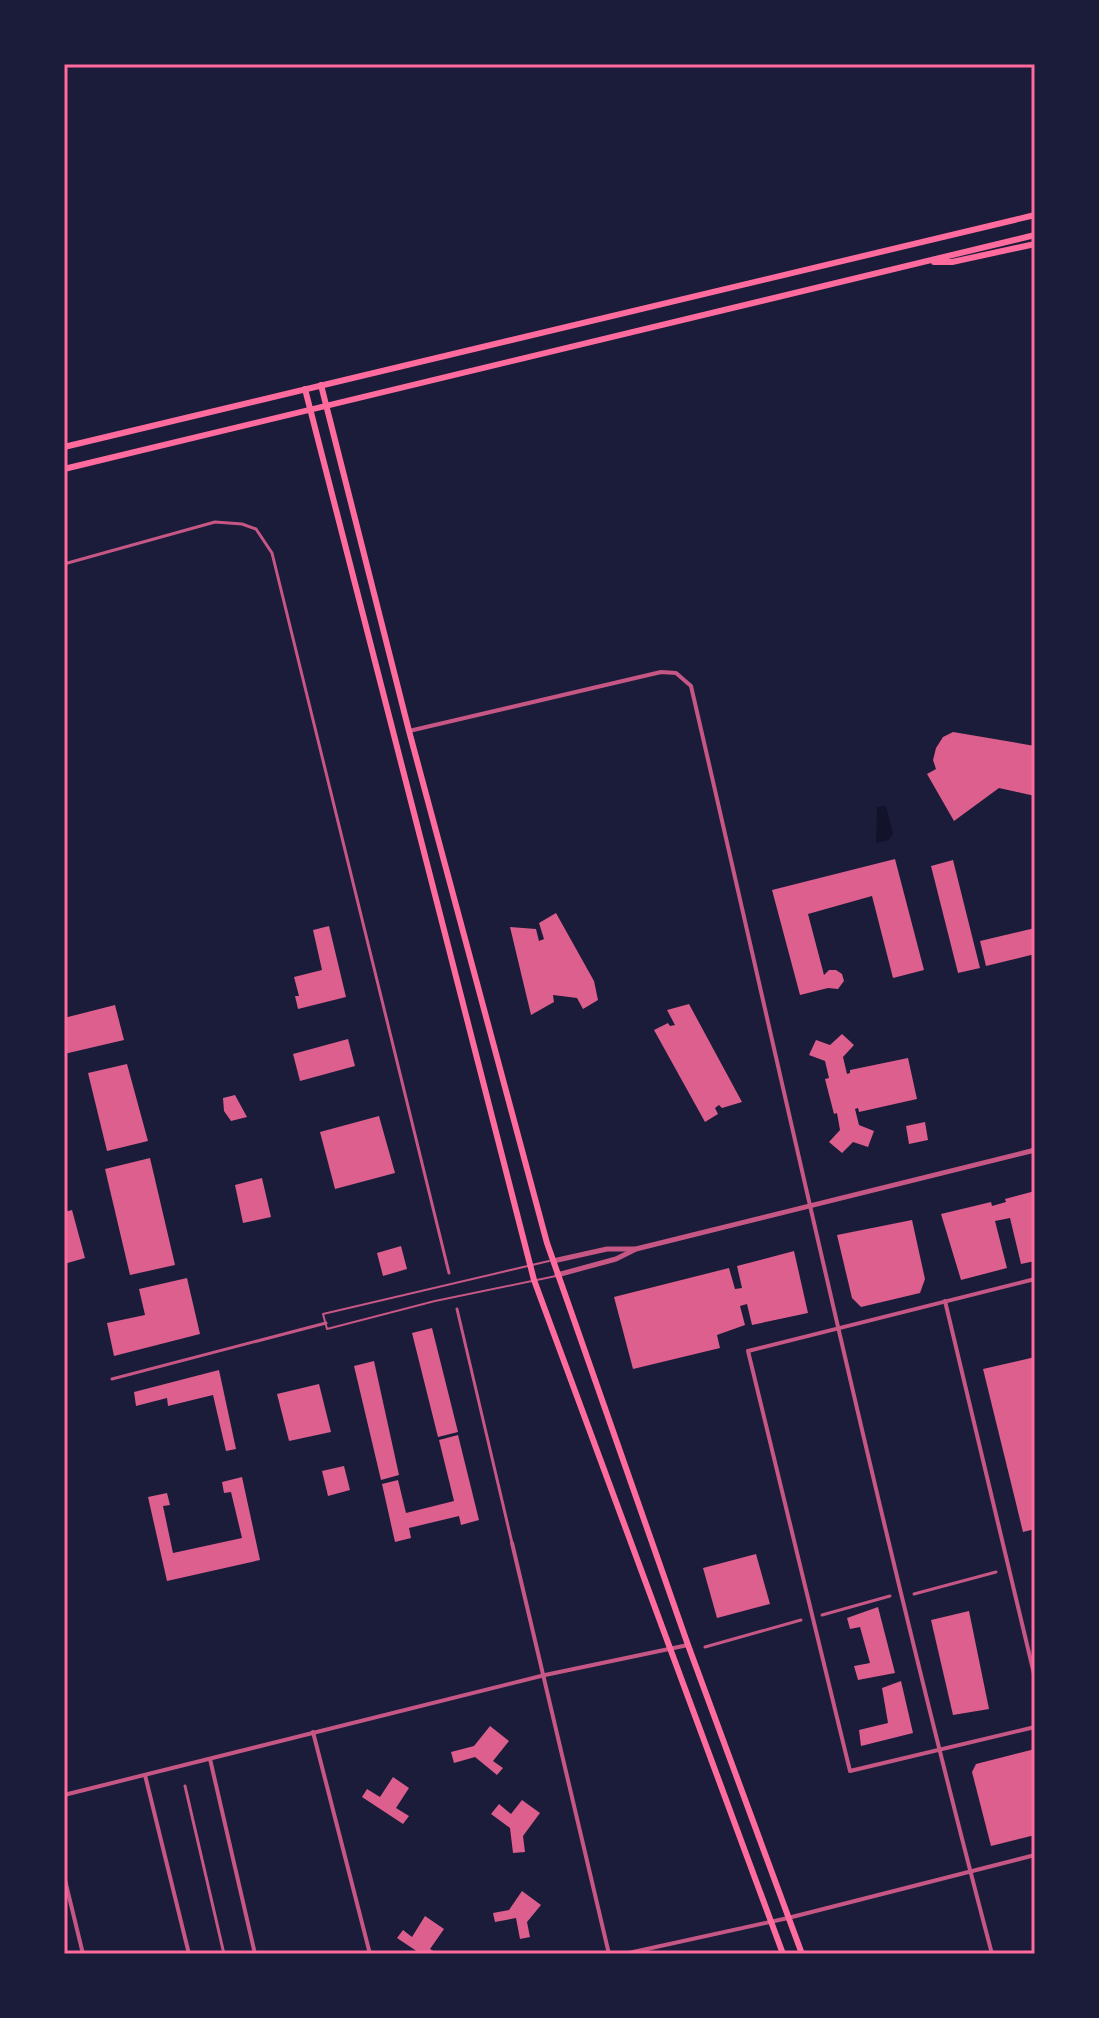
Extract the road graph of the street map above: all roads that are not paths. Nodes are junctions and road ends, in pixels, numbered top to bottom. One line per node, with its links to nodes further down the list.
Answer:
1 (1035, 215): 5 (main road)
2 (1035, 235): 4 (main road)
3 (1035, 244): 4 (main road)
4 (926, 261): 7 (main road)
5 (321, 385): 6 (main road); 7 (main road)
6 (305, 389): 8 (main road); 9 (main road)
7 (327, 404): 8 (main road); 12 (main road)
8 (310, 408): 10 (main road); 17 (main road)
9 (64, 447)
10 (64, 469)
11 (64, 564): 18 (street)
12 (409, 731): 14 (street); 16 (main road)
13 (1035, 1150): 14 (street)
14 (811, 1206): 15 (street); 25 (street)
15 (636, 1249): 16 (street); 19 (street)
16 (553, 1261): 17 (lane); 19 (main road)
17 (530, 1266): 21 (main road); 24 (lane)
18 (449, 1273)
19 (557, 1275): 21 (lane); 33 (main road)
20 (1035, 1279): 22 (street)
21 (534, 1280): 24 (lane); 35 (main road)
22 (945, 1301): 25 (street); 37 (street)
23 (457, 1309): 27 (street)
24 (326, 1323): 26 (street)
25 (836, 1329): 40 (street); 40 (street)
26 (112, 1379)
27 (512, 1543): 36 (street)
28 (996, 1572): 29 (street)
29 (914, 1594)
30 (890, 1596): 31 (street)
31 (822, 1615)
32 (801, 1620): 34 (street)
33 (688, 1645): 35 (street); 48 (main road)
34 (705, 1647)
35 (671, 1649): 36 (street); 49 (main road)
36 (545, 1675): 39 (street); 55 (street)
37 (1035, 1678)
38 (1035, 1727): 40 (street)
39 (313, 1732): 41 (street); 54 (street)
40 (937, 1749): 46 (street)
41 (210, 1759): 42 (street); 53 (street)
42 (145, 1775): 44 (street); 51 (street)
43 (185, 1786): 52 (street)
44 (64, 1795)
45 (1035, 1855): 46 (street)
46 (969, 1870): 48 (street); 59 (street)
47 (64, 1876): 50 (street)
48 (788, 1918): 49 (street); 58 (main road)
49 (771, 1922): 56 (street); 57 (main road)
50 (83, 1954)
51 (189, 1954)
52 (224, 1954)
53 (255, 1954)
54 (370, 1954)
55 (609, 1954)
56 (624, 1954)
57 (783, 1954)
58 (802, 1954)
59 (992, 1954)

